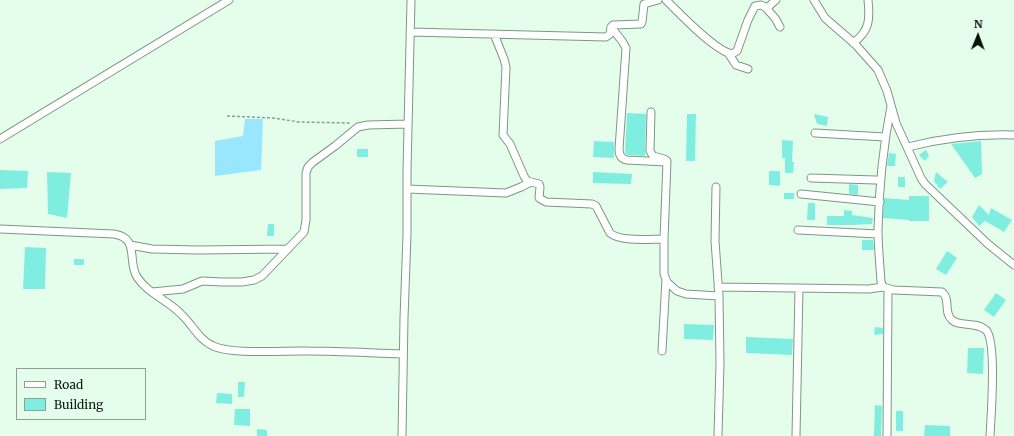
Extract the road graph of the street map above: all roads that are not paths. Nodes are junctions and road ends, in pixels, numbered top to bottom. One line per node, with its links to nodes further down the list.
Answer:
1 (228, 0): 22 (street)
2 (411, 0): 11 (street)
3 (658, 0): 9 (street)
4 (666, 0): 14 (street)
5 (776, 0): 8 (street)
6 (814, 0): 13 (street)
7 (868, 0): 13 (street)
8 (761, 4): 10 (street); 14 (street)
9 (611, 26): 12 (street); 24 (street)
10 (780, 27)
11 (410, 32): 12 (street); 18 (street)
12 (494, 34): 27 (street)
13 (853, 43): 16 (street)
14 (729, 54): 15 (street)
15 (748, 69)
16 (891, 106): 21 (street); 23 (street)
17 (651, 112): 24 (street)
18 (408, 124): 29 (street); 37 (street)
19 (815, 134): 21 (street)
20 (1014, 135): 23 (street)
21 (885, 137): 31 (street)
22 (0, 139)
23 (908, 147): 38 (street)
24 (667, 162): 35 (street)
25 (811, 178): 26 (street)
26 (876, 180)
27 (531, 182): 29 (street); 35 (street)
28 (716, 187): 40 (street)
29 (407, 189): 46 (street)
30 (801, 194): 31 (street)
31 (880, 202): 34 (street)
32 (0, 229): 36 (street)
33 (798, 230): 34 (street)
34 (878, 234): 42 (street)
35 (664, 239): 39 (street)
36 (130, 245): 37 (street); 43 (street)
37 (288, 249): 43 (street)
38 (1014, 265)
39 (666, 279): 44 (street); 45 (street)
40 (718, 287): 41 (street); 44 (street)
41 (799, 288): 42 (street); 49 (street)
42 (886, 288): 50 (street); 51 (street)
43 (152, 292): 46 (street)
44 (719, 296): 48 (street)
45 (662, 352)
46 (403, 354): 47 (street)
47 (402, 436)
48 (718, 436)
49 (796, 436)
50 (887, 436)
51 (990, 436)

